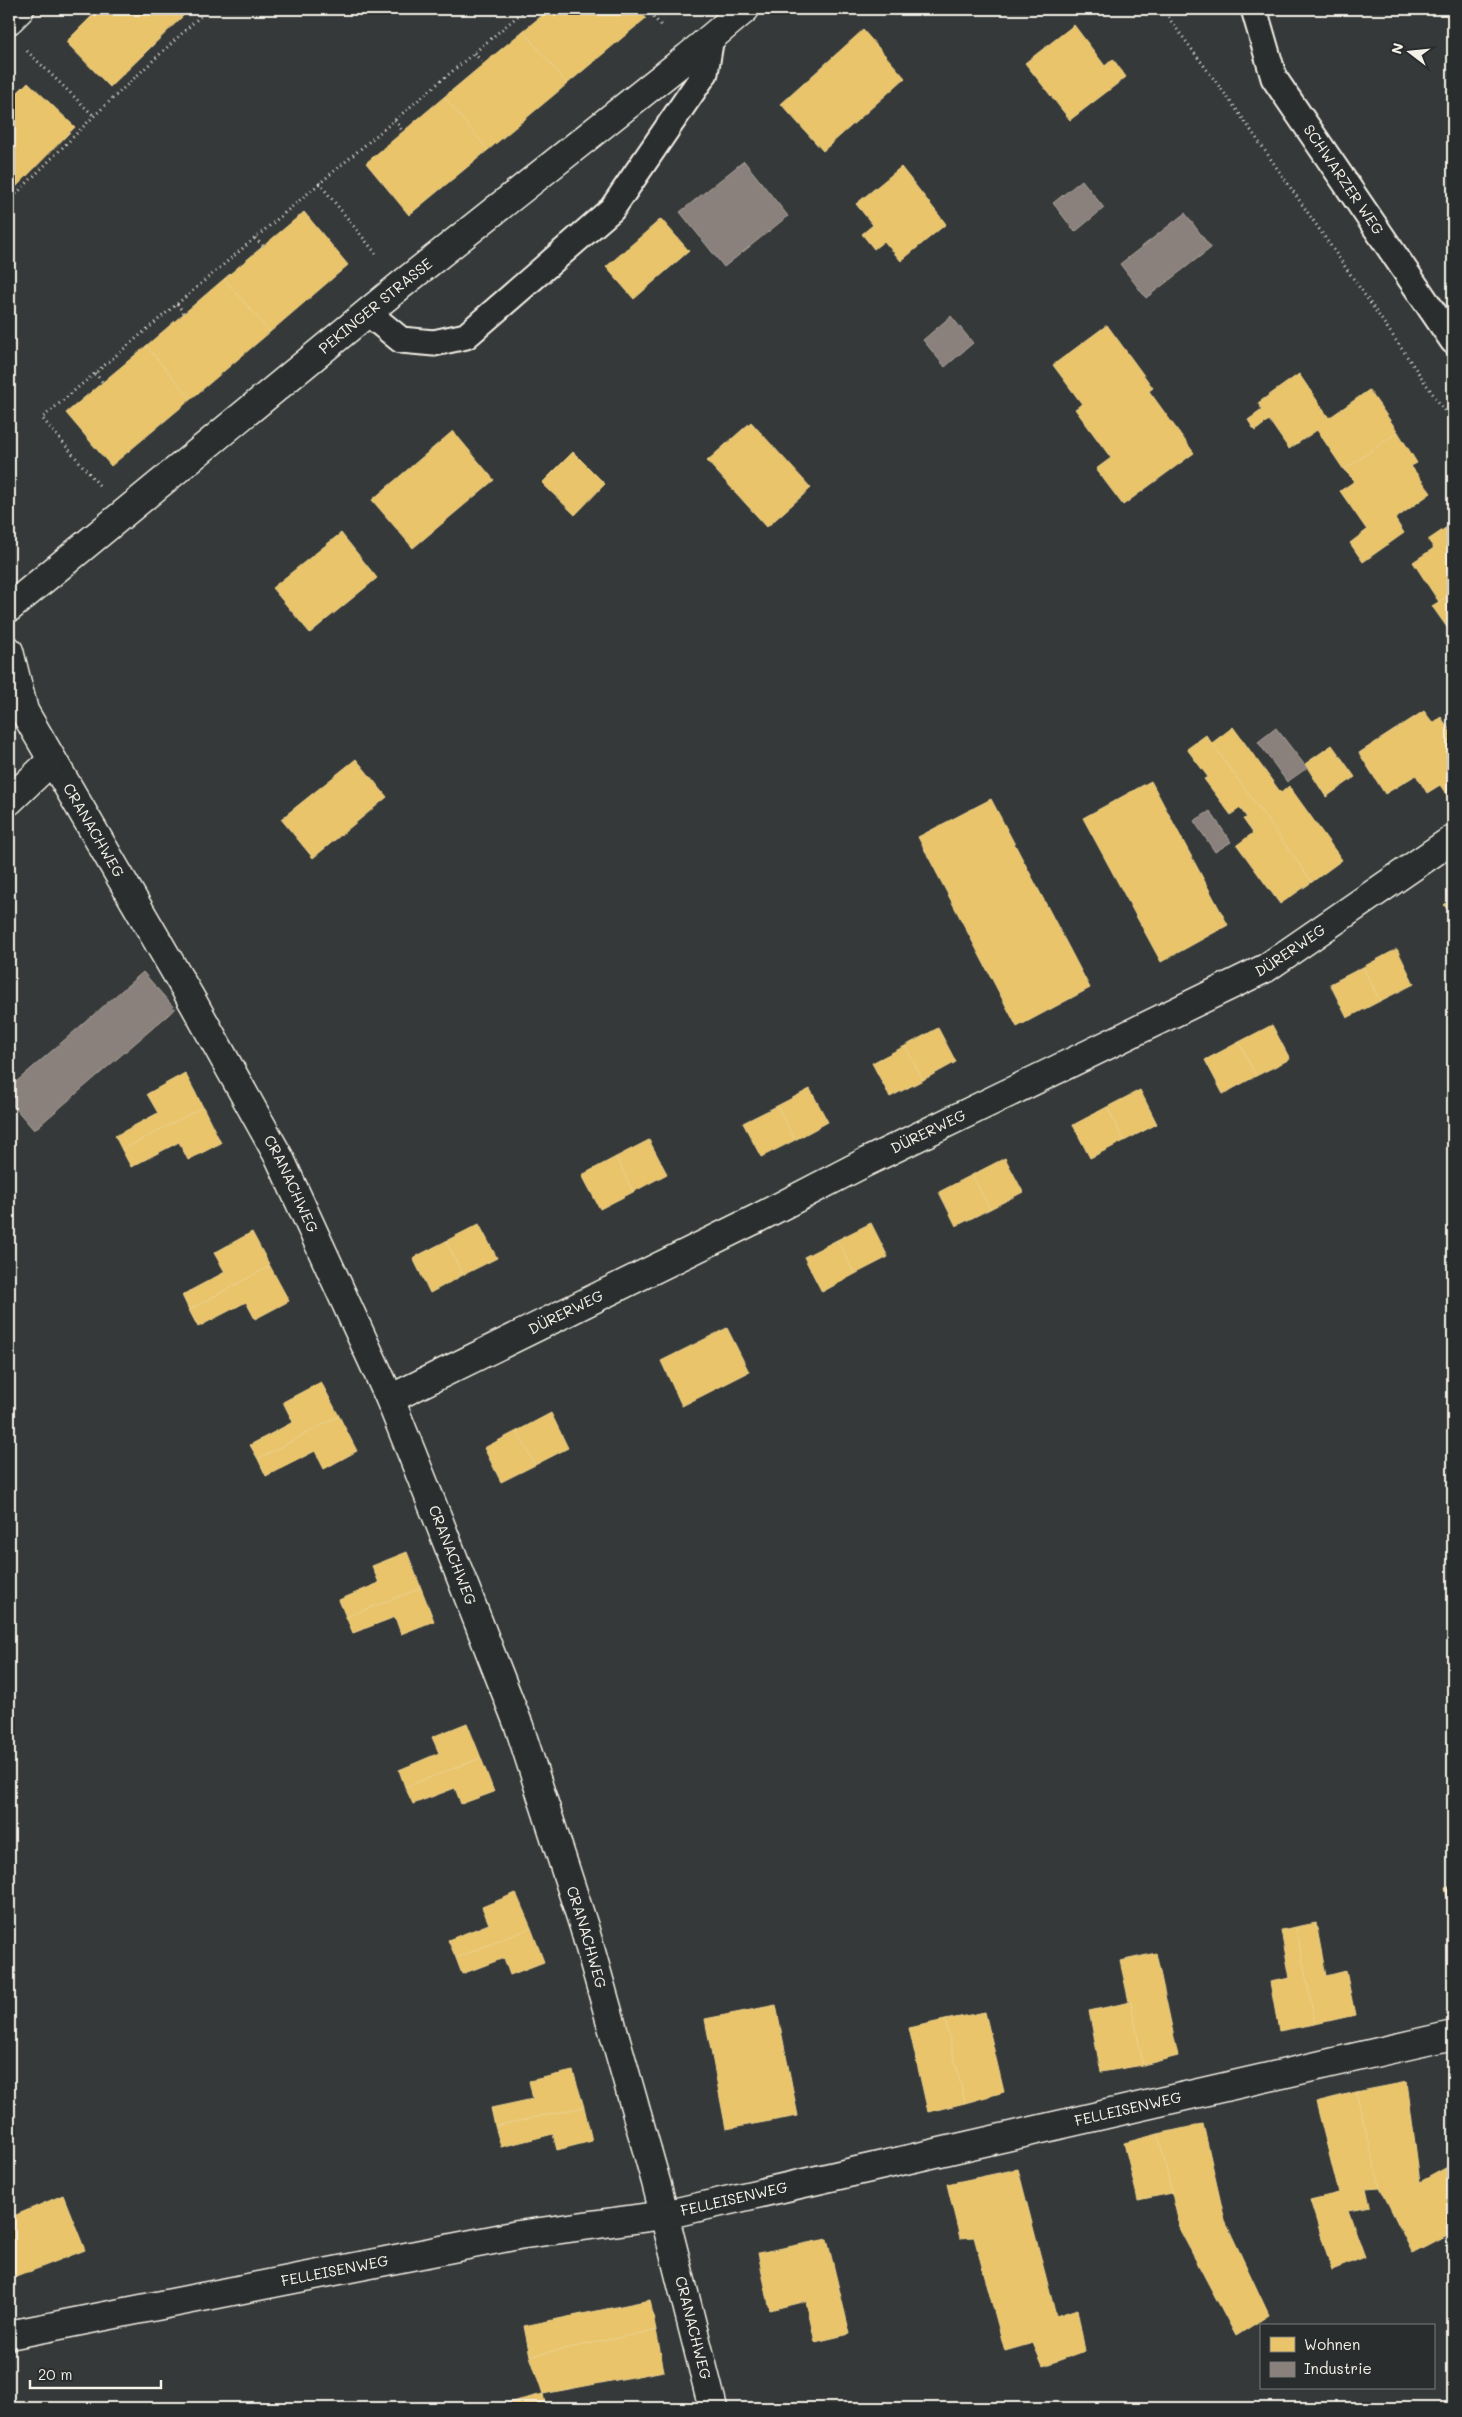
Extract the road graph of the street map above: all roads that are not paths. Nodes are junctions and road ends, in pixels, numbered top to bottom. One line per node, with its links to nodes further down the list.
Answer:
1 (20, 9): 4 (street)
2 (745, 9): 5 (street, PEKINGER STRASSE)
3 (1254, 9): 7 (lane, SCHWARZER WEG)
4 (9, 20)
5 (711, 37): 6 (street, PEKINGER STRASSE); 6 (lane)
6 (368, 313): 8 (street, PEKINGER STRASSE)
7 (1453, 340)
8 (9, 608)
9 (9, 651): 10 (street)
10 (52, 760): 11 (street); 13 (street, CRANACHWEG)
11 (9, 802)
12 (1453, 839): 13 (street, DÜRERWEG)
13 (390, 1399): 15 (street, CRANACHWEG)
14 (1453, 2035): 15 (street, FELLEISENWEG)
15 (664, 2215): 16 (street, FELLEISENWEG); 17 (street, CRANACHWEG)
16 (9, 2335)
17 (713, 2408)

